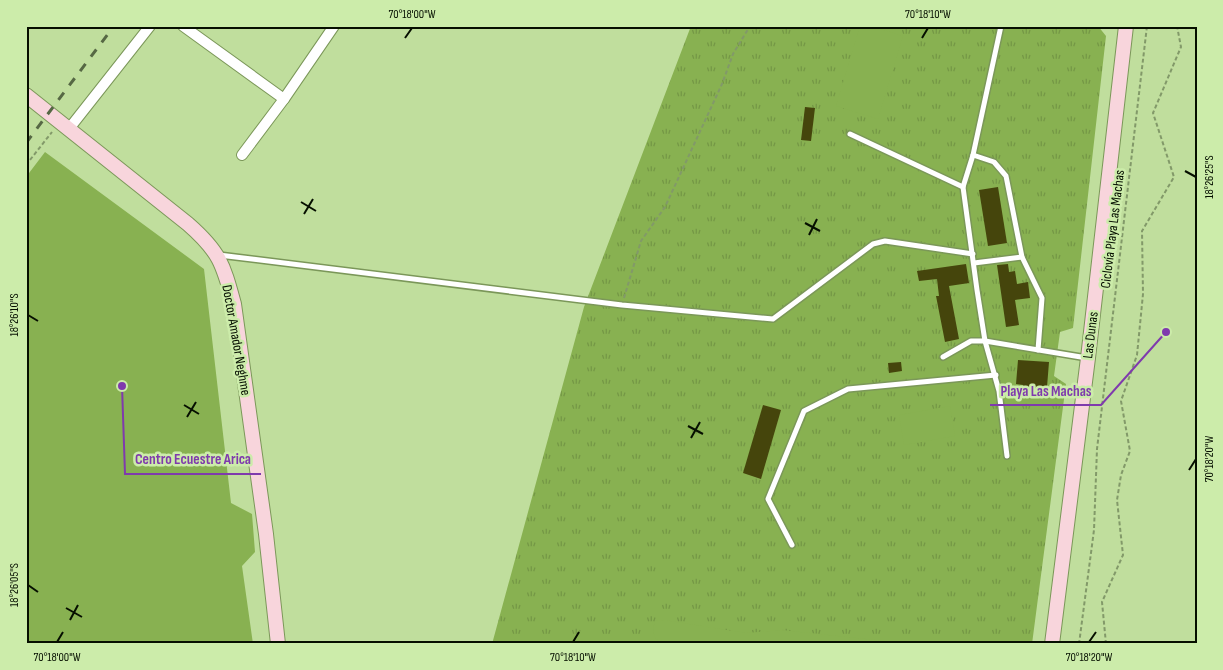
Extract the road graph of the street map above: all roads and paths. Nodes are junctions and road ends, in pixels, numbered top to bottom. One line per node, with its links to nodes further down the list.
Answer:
1 (150, 26): 11 (street)
2 (183, 26): 10 (street)
3 (334, 26): 10 (street)
4 (750, 26): 21 (path)
5 (1001, 26): 14 (lane)
6 (1126, 26): 25 (main road, Las Dunas)
7 (1147, 26): 31 (path, Ciclovía Playa Las Machas)
8 (1176, 26): 32 (path)
9 (26, 95): 11 (main road, Doctor Amador Neghme)
10 (284, 99): 13 (street)
11 (64, 126): 15 (path); 17 (main road, Doctor Amador Neghme)
12 (850, 134): 16 (lane)
13 (242, 155)
14 (973, 156): 16 (lane); 19 (lane)
15 (26, 165)
16 (963, 187): 18 (lane)
17 (217, 254): 21 (lane); 29 (main road, Doctor Amador Neghme)
18 (973, 254): 20 (lane); 21 (lane)
19 (1022, 257): 20 (lane); 23 (lane)
20 (974, 263): 22 (lane)
21 (622, 305)
22 (986, 341): 23 (lane); 24 (lane); 26 (lane)
23 (1038, 350): 25 (lane)
24 (943, 357)
25 (1088, 358): 30 (main road, Las Dunas)
26 (996, 375): 27 (lane); 28 (lane)
27 (1007, 456)
28 (792, 545)
29 (278, 644)
30 (1052, 644)
31 (1079, 644)
32 (1106, 644)

